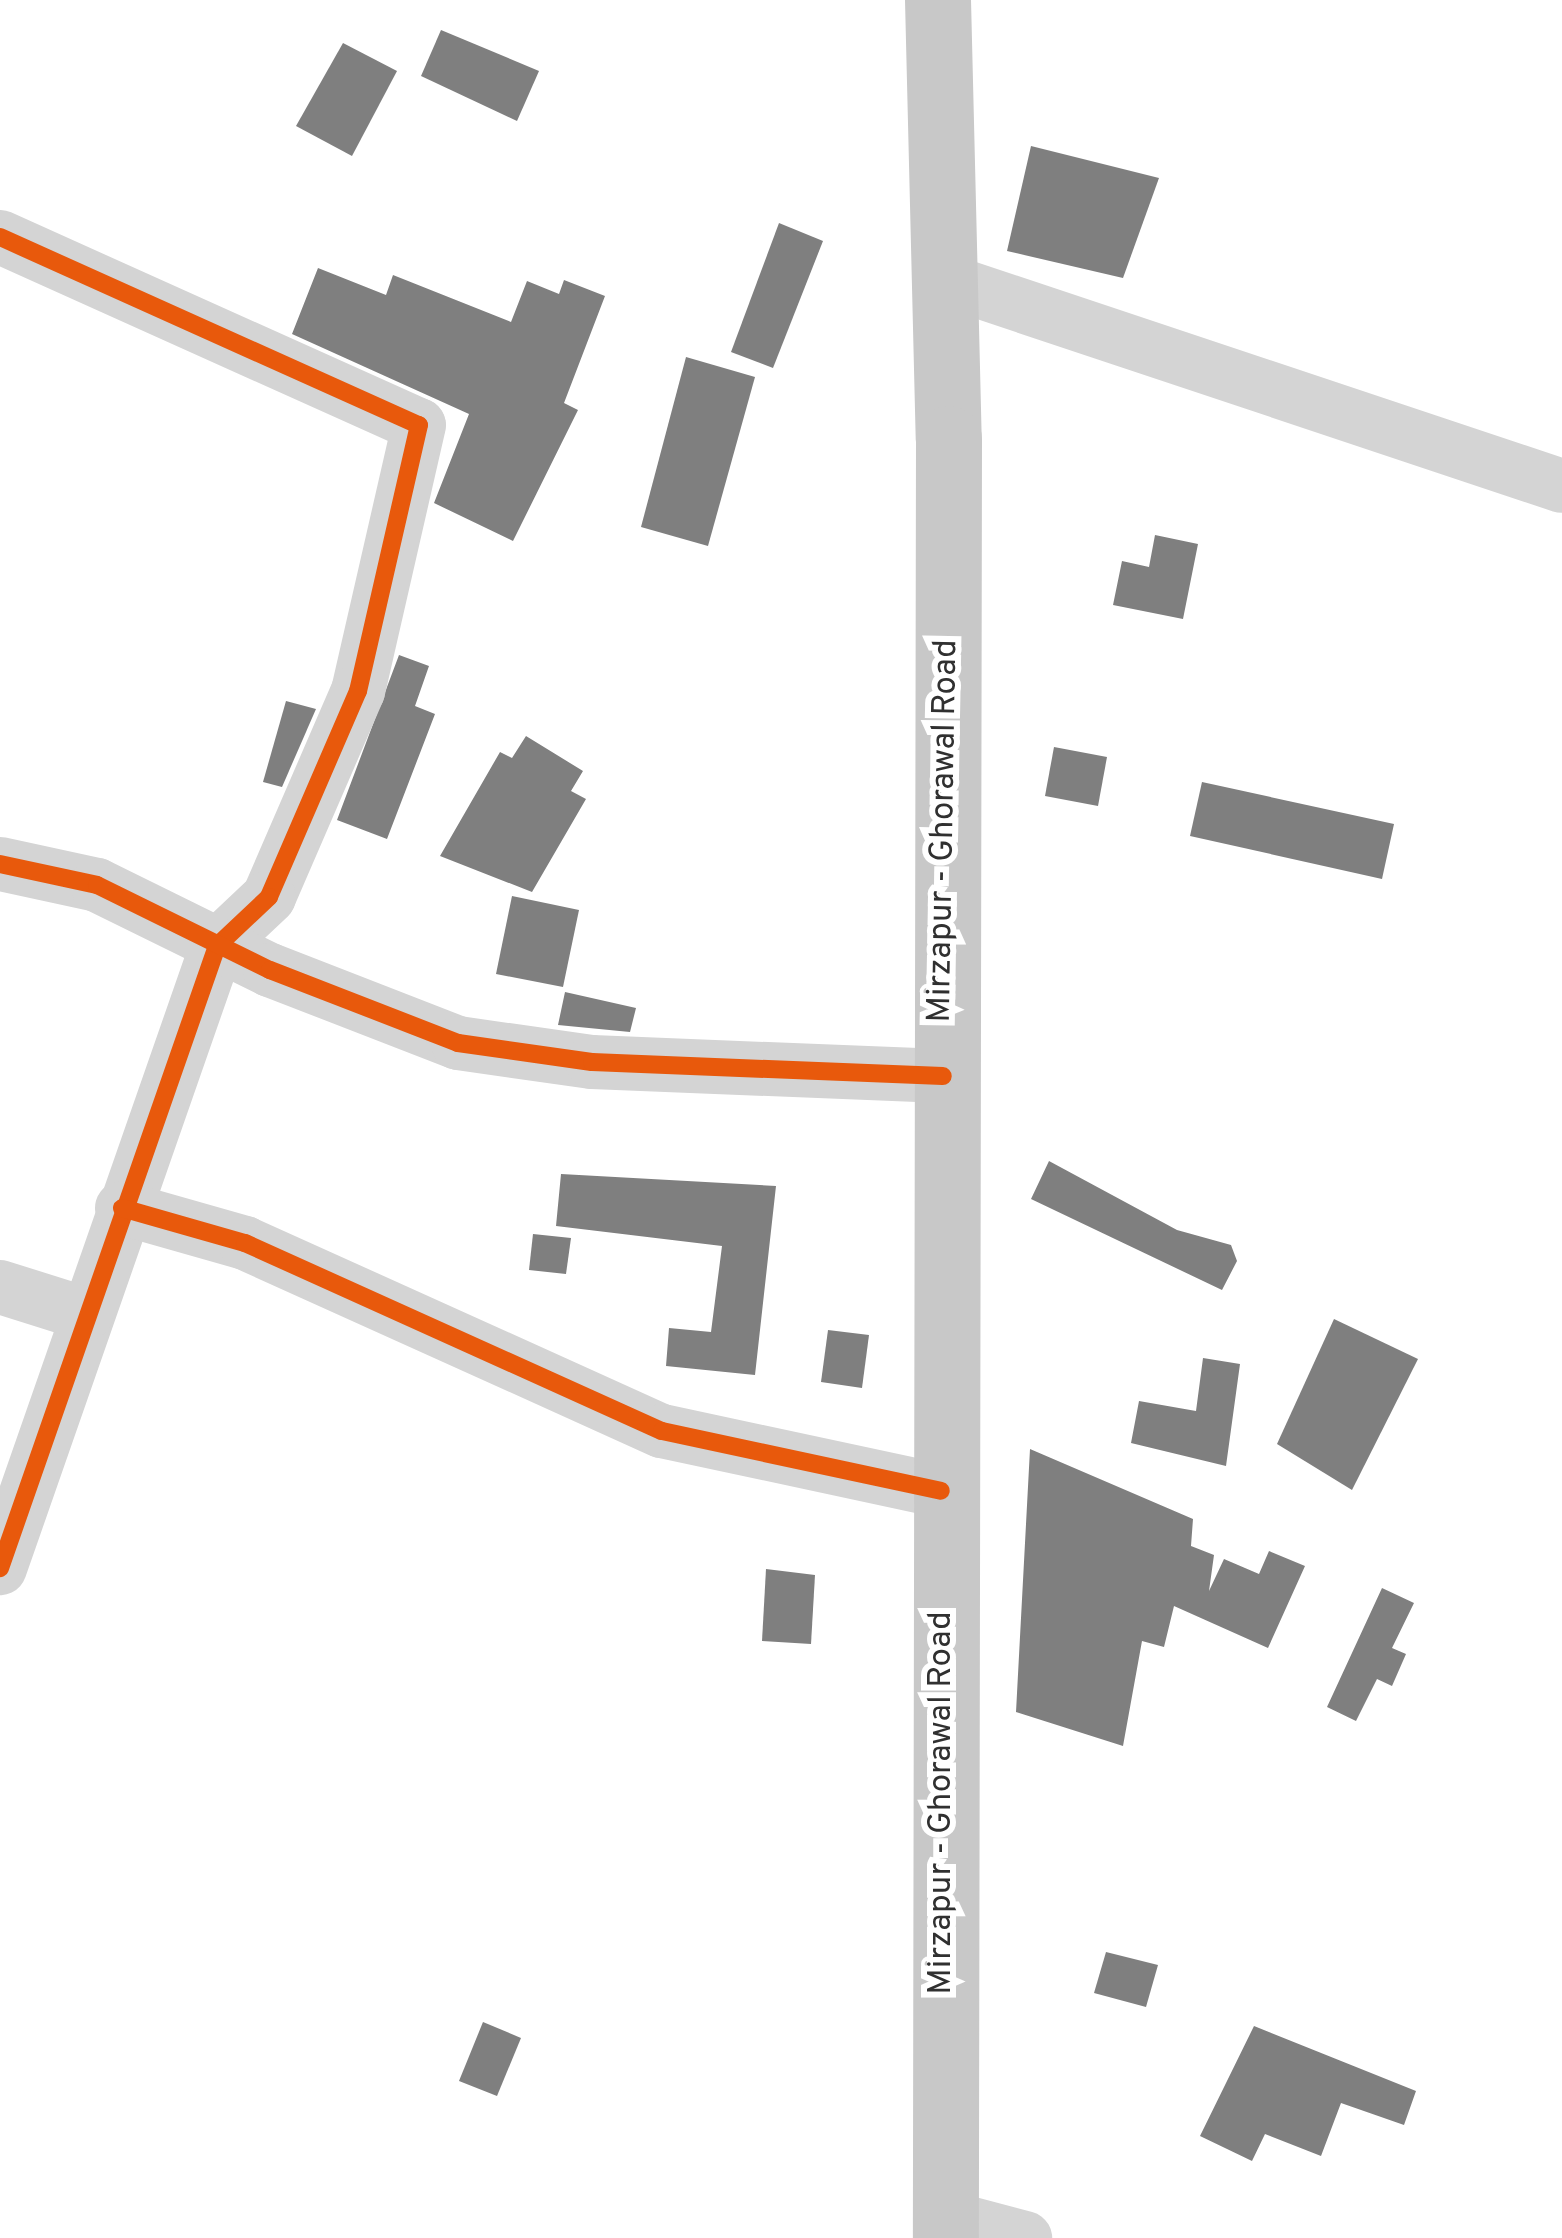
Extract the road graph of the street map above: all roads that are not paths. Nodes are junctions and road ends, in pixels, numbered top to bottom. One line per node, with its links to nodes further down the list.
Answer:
1 (938, 0): 3 (main road, Mirzapur - Ghorawal Road)
2 (0, 237): 6 (street)
3 (945, 280): 4 (street); 7 (main road, Mirzapur - Ghorawal Road)
4 (1562, 486)
5 (0, 864): 6 (street)
6 (217, 946): 7 (street); 8 (street)
7 (943, 1076): 11 (main road, Mirzapur - Ghorawal Road)
8 (122, 1208): 10 (street); 11 (street)
9 (0, 1287): 10 (street)
10 (86, 1314): 12 (street)
11 (941, 1491): 13 (main road, Mirzapur - Ghorawal Road)
12 (0, 1568)
13 (946, 2228): 14 (street)
14 (1025, 2238)

